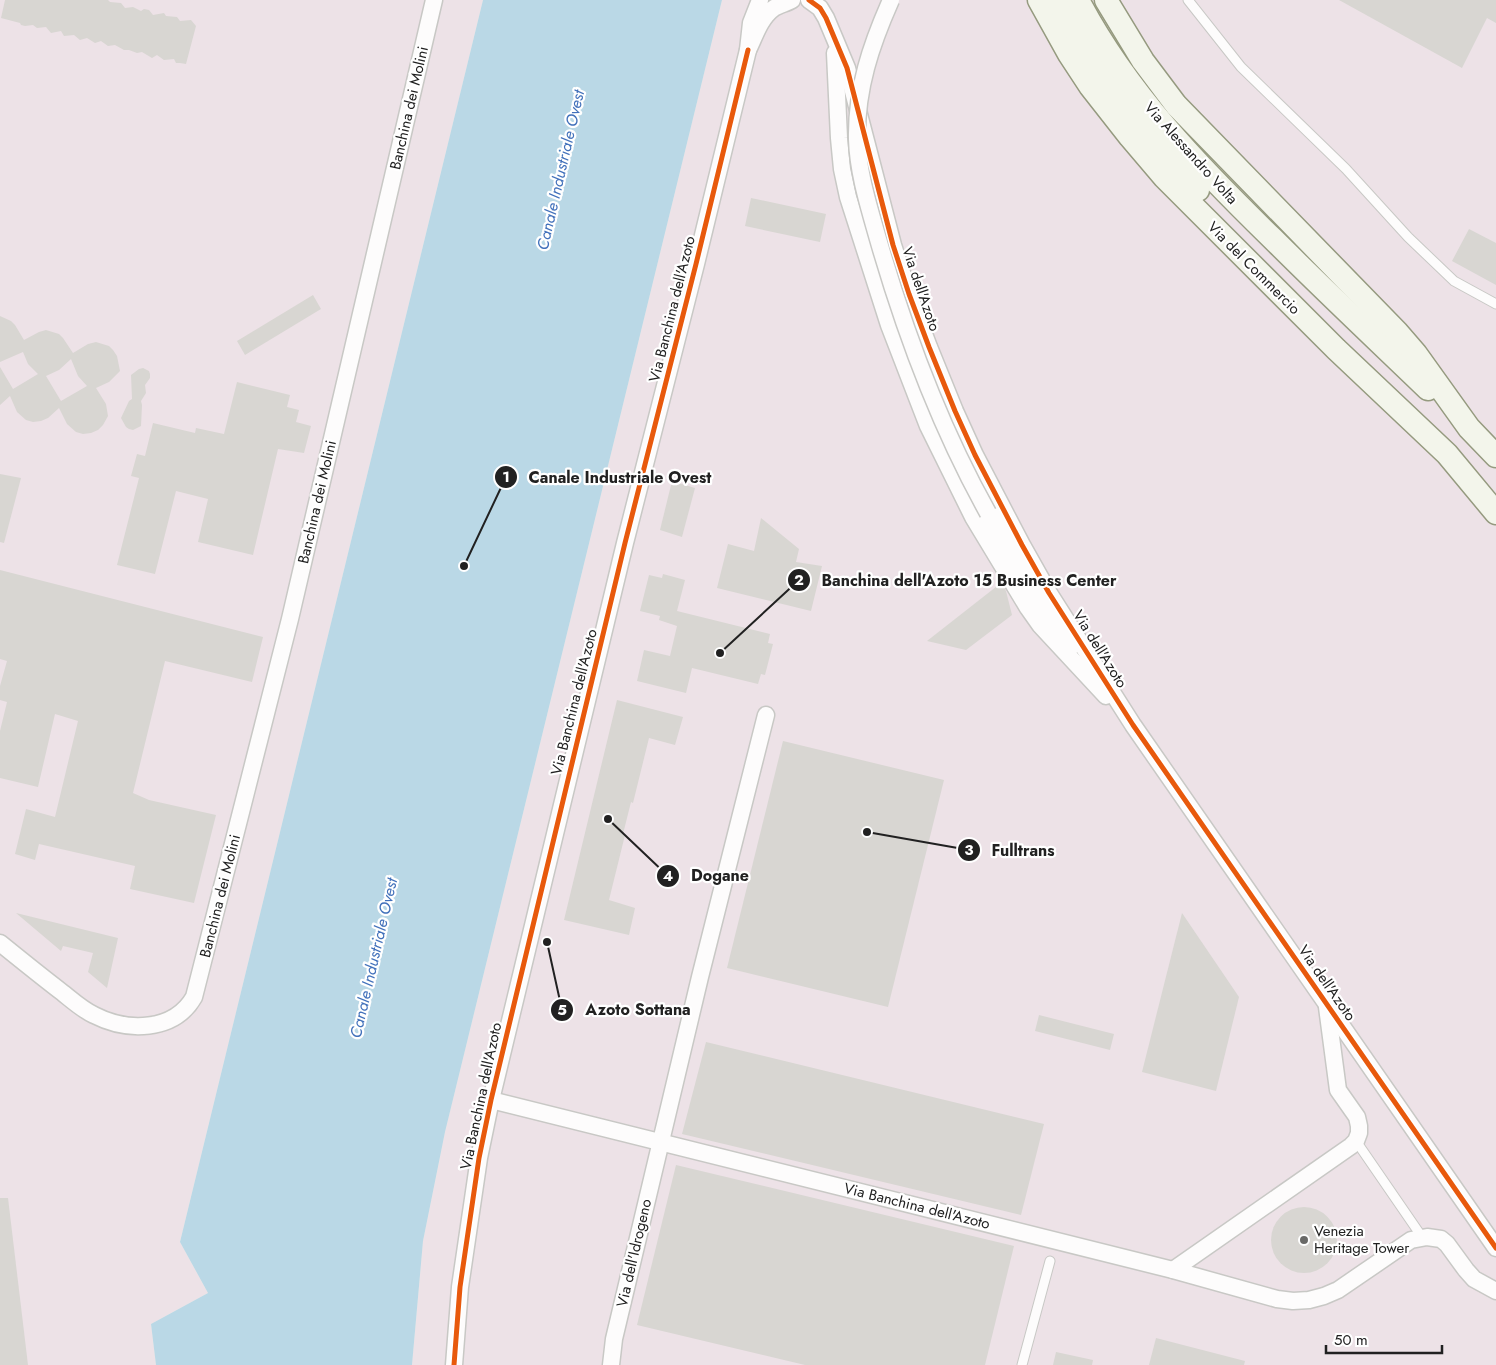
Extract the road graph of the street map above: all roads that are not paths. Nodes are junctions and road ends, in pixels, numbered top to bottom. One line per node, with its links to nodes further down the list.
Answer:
1 (434, 0): 21 (street, Banchina dei Molini)
2 (760, 0): 12 (street)
3 (792, 0): 12 (street)
4 (809, 0): 11 (street, Via dell'Azoto)
5 (891, 0): 20 (street, Via dell'Azoto, bridge)
6 (1039, 0): 16 (street, Via del Commercio)
7 (1057, 0): 13 (street, Via Alessandro Volta)
8 (1078, 0): 13 (street, Via Alessandro Volta)
9 (1106, 0): 15 (street)
10 (1188, 0): 14 (lane)
11 (834, 39): 20 (street, Via dell'Azoto); 20 (street, Via dell'Azoto)
12 (748, 50): 23 (street, Via Banchina dell'Azoto)
13 (1296, 275): 15 (street); 16 (street)
14 (1496, 304)
15 (1469, 428): 17 (street)
16 (1447, 454): 18 (street, Via del Commercio)
17 (1496, 456)
18 (1496, 514)
19 (766, 715): 25 (street, Via dell'Idrogeno)
20 (1133, 725): 22 (street, Via dell'Azoto)
21 (0, 943)
22 (1327, 1004): 24 (street); 27 (street, Via dell'Azoto)
23 (491, 1100): 25 (street, Via Banchina dell'Azoto); 31 (street, Via Banchina dell'Azoto)
24 (1356, 1141): 26 (lane); 29 (street)
25 (660, 1142): 29 (street, Via Banchina dell'Azoto); 32 (street, Via dell'Idrogeno)
26 (1422, 1237): 29 (street, Via Banchina dell'Azoto); 30 (street)
27 (1496, 1248)
28 (1050, 1261): 33 (lane)
29 (1174, 1270)
30 (1496, 1292)
31 (454, 1365)
32 (610, 1365)
33 (1022, 1365)

